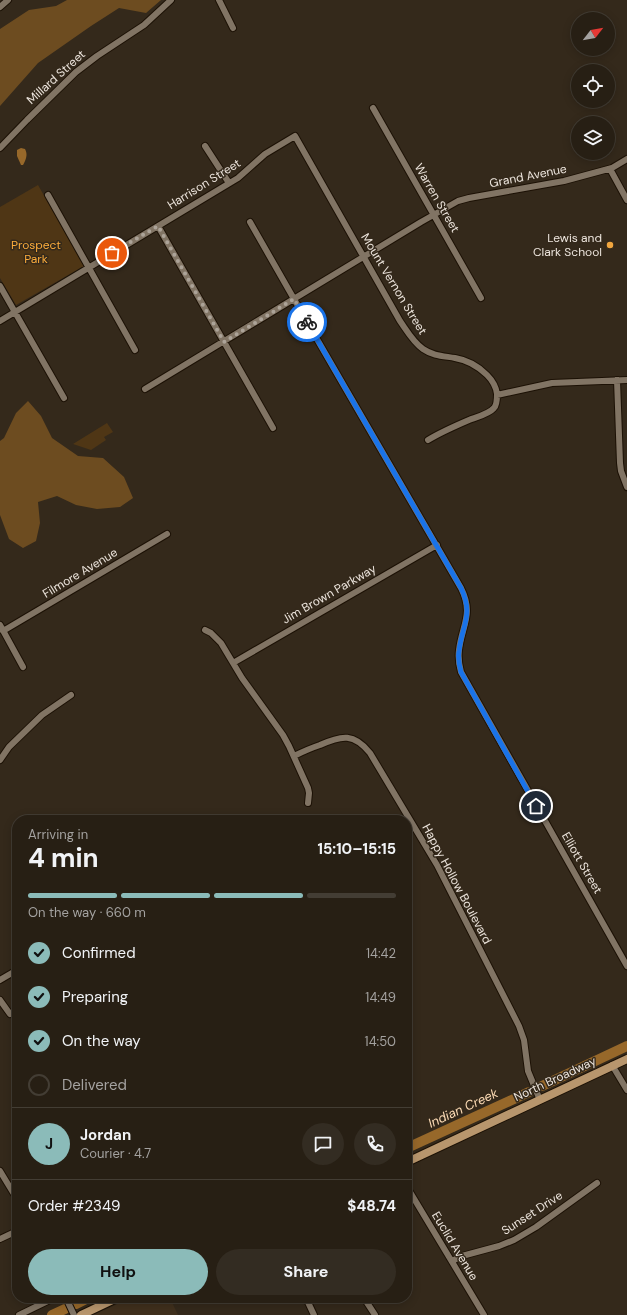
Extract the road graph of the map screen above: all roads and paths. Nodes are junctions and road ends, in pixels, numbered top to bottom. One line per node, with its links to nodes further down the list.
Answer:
1 (8, 0): 4 (street)
2 (171, 0): 9 (street, Millard Street)
3 (219, 0): 5 (street)
4 (0, 7)
5 (233, 28)
6 (373, 108): 15 (street, Warren Street)
7 (295, 136): 12 (street, Harrison Street); 18 (street, Mount Vernon Street)
8 (205, 146): 12 (street)
9 (0, 148)
10 (627, 159): 11 (street, Grand Avenue)
11 (610, 169): 14 (street); 15 (street, Grand Avenue)
12 (229, 184): 17 (street, Harrison Street)
13 (48, 195): 19 (street)
14 (627, 200)
15 (434, 215): 18 (street, Grand Avenue); 21 (street, Warren Street)
16 (250, 222): 22 (street, Elliott Street)
17 (158, 226): 19 (street, Harrison Street); 25 (street)
18 (364, 257): 22 (street, Grand Avenue); 30 (street, Mount Vernon Street)
19 (89, 267): 23 (street, Harrison Street); 26 (street)
20 (0, 286): 23 (street)
21 (481, 298)
22 (294, 299): 25 (street, Grand Avenue); 36 (street, Elliott Street)
23 (15, 312): 24 (street, Harrison Street); 31 (street)
24 (0, 321)
25 (224, 342): 29 (street, Grand Avenue); 32 (street)
26 (136, 350)
27 (617, 380): 28 (street); 30 (street); 34 (street)
28 (627, 380)
29 (145, 389)
30 (497, 395): 33 (street)
31 (64, 398)
32 (272, 428)
33 (428, 440)
34 (627, 487)
35 (167, 534): 39 (street, Filmore Avenue)
36 (437, 545): 40 (street, Jim Brown Parkway); 48 (street, Elliott Street)
37 (0, 625): 39 (street)
38 (205, 630): 40 (street)
39 (3, 631): 41 (street)
40 (233, 663): 43 (street)
41 (23, 667)
42 (71, 695): 44 (street)
43 (294, 756): 45 (street); 46 (street, Happy Hollow Boulevard)
44 (0, 760)
45 (308, 803)
46 (407, 815)
47 (412, 824): 56 (street, Happy Hollow Boulevard)
48 (627, 966)
49 (12, 973): 50 (street)
50 (0, 980)
51 (0, 1000): 52 (street)
52 (10, 1014)
53 (627, 1058): 54 (main road, North Broadway)
54 (612, 1065): 55 (street); 56 (main road, North Broadway)
55 (627, 1090)
56 (540, 1100): 57 (main road, North Broadway)
57 (412, 1160)
58 (0, 1171): 60 (street)
59 (597, 1183): 64 (street, Sunset Drive)
60 (12, 1191)
61 (412, 1196): 64 (street, Euclid Avenue)
62 (12, 1232): 63 (street)
63 (0, 1238)
64 (452, 1261): 75 (street, Euclid Avenue)
65 (44, 1303): 70 (street)
66 (68, 1303): 71 (street)
67 (106, 1303): 72 (main road)
68 (308, 1303): 73 (street)
69 (367, 1303): 74 (street)
70 (19, 1315)
71 (74, 1315)
72 (81, 1315)
73 (314, 1315)
74 (375, 1315)
75 (484, 1315)

